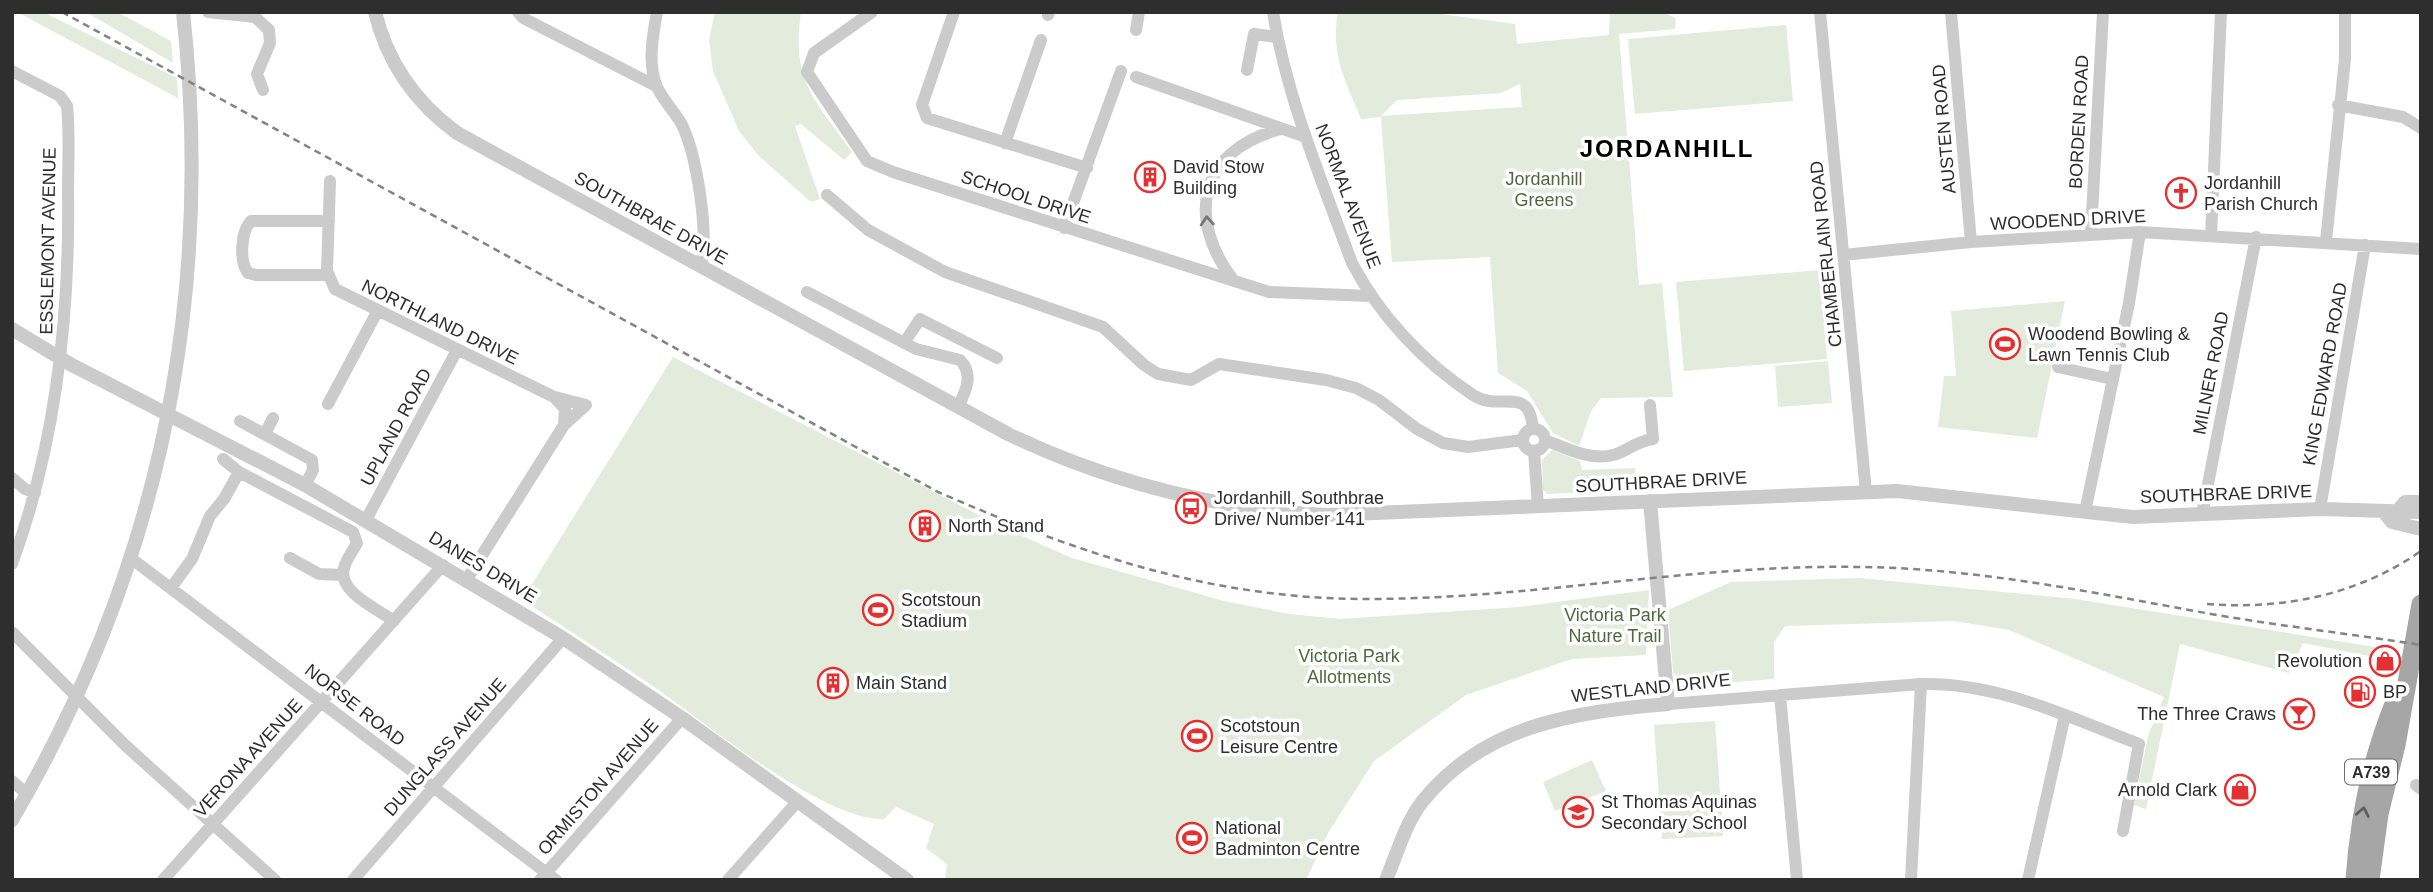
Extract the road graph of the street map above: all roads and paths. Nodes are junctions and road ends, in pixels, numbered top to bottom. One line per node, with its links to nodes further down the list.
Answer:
1 (183, 12): 60 (street)
2 (208, 12): 23 (street)
3 (375, 12): 43 (street, SOUTHBRAE DRIVE)
4 (518, 12): 22 (street)
5 (657, 12): 22 (street)
6 (872, 12): 33 (street, SCHOOL DRIVE)
7 (954, 12): 28 (street)
8 (1139, 12): 15 (street)
9 (1273, 12): 16 (street, NORMAL AVENUE)
10 (1820, 12): 42 (street, CHAMBERLAIN ROAD)
11 (1951, 12): 39 (street, AUSTEN ROAD)
12 (2103, 12): 35 (street, BORDEN ROAD)
13 (2221, 12): 36 (street)
14 (2345, 12): 24 (street)
15 (1136, 30)
16 (1277, 37): 18 (street); 27 (street, NORMAL AVENUE)
17 (1041, 40): 28 (street)
18 (1247, 70)
19 (12, 71): 53 (street, ESSLEMONT AVENUE)
20 (1121, 71): 29 (street)
21 (1136, 77): 26 (street)
22 (656, 86): 43 (street)
23 (263, 90)
24 (2338, 105): 25 (street); 38 (street)
25 (2421, 128)
26 (1281, 129): 27 (street); 45 (street, one-way to 26)
27 (1306, 137): 47 (street, NORMAL AVENUE)
28 (1005, 143): 29 (street)
29 (1087, 168): 33 (street)
30 (330, 181): 32 (street)
31 (827, 195): 66 (street)
32 (329, 221): 44 (street); 44 (street)
33 (1064, 228): 45 (street, SCHOOL DRIVE)
34 (2140, 232): 35 (street, WOODEND DRIVE); 36 (street, WOODEND DRIVE); 55 (street)
35 (2091, 233): 39 (street, WOODEND DRIVE)
36 (2211, 236): 37 (street, WOODEND DRIVE)
37 (2256, 237): 38 (street, WOODEND DRIVE); 82 (street, MILNER ROAD)
38 (2326, 241): 40 (street, WOODEND DRIVE)
39 (1971, 242): 42 (street, WOODEND DRIVE)
40 (2365, 244): 41 (street, WOODEND DRIVE); 78 (street, KING EDWARD ROAD)
41 (2421, 249)
42 (1843, 256): 73 (street, CHAMBERLAIN ROAD)
43 (701, 267): 59 (street, SOUTHBRAE DRIVE)
44 (327, 275): 48 (street, NORTHLAND DRIVE)
45 (1234, 282): 47 (street, SCHOOL DRIVE)
46 (807, 292): 50 (street)
47 (1371, 296): 64 (street, NORMAL AVENUE)
48 (377, 312): 51 (street, NORTHLAND DRIVE); 57 (street)
49 (12, 329): 53 (street, DANES DRIVE)
50 (904, 343): 52 (street); 59 (street)
51 (457, 350): 56 (street, NORTHLAND DRIVE); 83 (street, UPLAND ROAD)
52 (997, 358)
53 (61, 359): 60 (street, DANES DRIVE); 74 (street, ESSLEMONT AVENUE)
54 (2058, 367): 55 (street)
55 (2112, 379): 80 (street)
56 (554, 397): 63 (street); 63 (street, NORTHLAND DRIVE)
57 (328, 404)
58 (1650, 405): 67 (street)
59 (958, 407): 77 (street, SOUTHBRAE DRIVE)
60 (170, 414): 72 (street, DANES DRIVE); 86 (street)
61 (273, 418): 65 (street)
62 (240, 421): 65 (street)
63 (564, 425): 90 (street, NORTHLAND DRIVE)
64 (1533, 429): 66 (street); 67 (street)
65 (265, 434): 72 (street)
66 (1522, 440): 68 (street)
67 (1545, 440): 68 (street)
68 (1534, 451): 77 (street)
69 (223, 459): 70 (street)
70 (239, 472): 89 (street); 91 (street)
71 (12, 478): 74 (street)
72 (305, 485): 83 (street, DANES DRIVE)
73 (1866, 492): 75 (street, SOUTHBRAE DRIVE); 80 (street, SOUTHBRAE DRIVE)
74 (35, 493): 87 (street, ESSLEMONT AVENUE)
75 (1650, 501): 77 (street, SOUTHBRAE DRIVE); 101 (street)
76 (2421, 502): 79 (street, SOUTHBRAE DRIVE)
77 (1538, 507)
78 (2320, 509): 79 (street, SOUTHBRAE DRIVE); 82 (street, SOUTHBRAE DRIVE)
79 (2390, 511): 81 (street, SOUTHBRAE DRIVE); 84 (street, SOUTHBRAE DRIVE)
80 (2085, 512): 82 (street, SOUTHBRAE DRIVE)
81 (2421, 512)
82 (2202, 515)
83 (366, 520): 88 (street, DANES DRIVE)
84 (2421, 529)
85 (290, 558): 89 (street)
86 (132, 559): 91 (street, NORSE ROAD); 99 (street)
87 (12, 564)
88 (443, 565): 90 (street, DANES DRIVE); 93 (street, VERONA AVENUE)
89 (343, 575): 93 (street)
90 (467, 579): 95 (street, DANES DRIVE)
91 (171, 588): 100 (street, NORSE ROAD)
92 (2421, 606): 96 (main road, A739)
93 (394, 621): 100 (street, VERONA AVENUE)
94 (12, 632): 99 (street)
95 (564, 638): 103 (street, DANES DRIVE); 105 (street, DUNGLASS AVENUE)
96 (2407, 669): 121 (main road, A739, one-way to 96); 122 (main road, A739)
97 (1921, 684): 98 (street, WESTLAND DRIVE); 102 (street, WESTLAND DRIVE); 119 (street)
98 (1780, 695): 101 (street, WESTLAND DRIVE); 118 (street)
99 (76, 698): 106 (street); 109 (street)
100 (322, 701): 105 (street, NORSE ROAD); 109 (street, VERONA AVENUE)
101 (1668, 704): 117 (street, WESTLAND DRIVE)
102 (2064, 715): 110 (street, WESTLAND DRIVE); 120 (street)
103 (682, 718): 107 (street, DANES DRIVE); 111 (street, ORMISTON AVENUE)
104 (12, 781): 106 (street)
105 (432, 789): 111 (street, NORSE ROAD); 114 (street, DUNGLASS AVENUE)
106 (27, 794): 108 (street)
107 (797, 802): 115 (street); 116 (street, DANES DRIVE)
108 (12, 820)
109 (212, 824): 112 (street, VERONA AVENUE); 113 (street)
110 (2123, 831)
111 (547, 877)
112 (163, 880)
113 (275, 880)
114 (353, 880)
115 (729, 880)
116 (907, 880)
117 (1386, 880)
118 (1797, 880)
119 (1911, 880)
120 (2028, 880)
121 (2355, 880)
122 (2370, 880)

